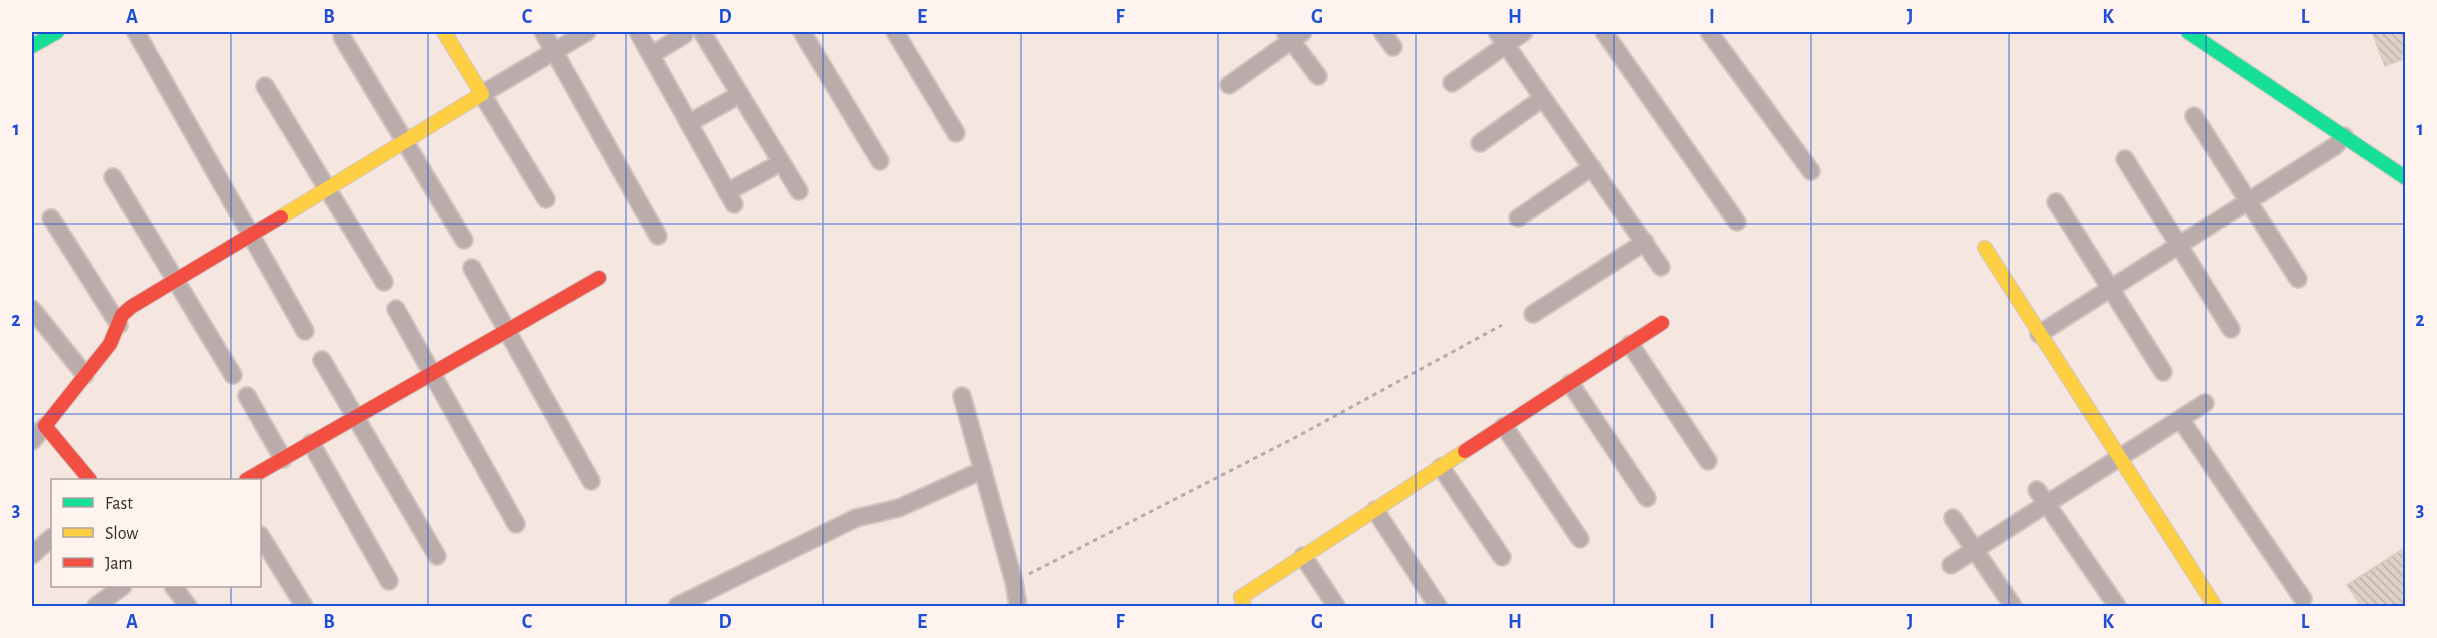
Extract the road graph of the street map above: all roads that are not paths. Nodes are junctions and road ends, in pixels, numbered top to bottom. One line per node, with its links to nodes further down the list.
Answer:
1 (136, 32): 49 (street)
2 (444, 32): 25 (street)
3 (543, 32): 19 (street)
4 (587, 32): 19 (street)
5 (638, 32): 20 (street)
6 (702, 32): 42 (street)
7 (802, 32): 35 (street)
8 (895, 32): 30 (street)
9 (1382, 32): 18 (street)
10 (1524, 32): 17 (street)
11 (1604, 32): 48 (street)
12 (1709, 32): 38 (street)
13 (2188, 32): 31 (street)
14 (1293, 34): 21 (street); 23 (street)
15 (684, 35): 20 (street)
16 (342, 37): 32 (street)
17 (1501, 38): 22 (street); 26 (street)
18 (1393, 47)
19 (554, 51): 25 (street); 50 (street)
20 (651, 55): 29 (street)
21 (1317, 76)
22 (1452, 83)
23 (1228, 85)
24 (265, 86): 41 (street)
25 (482, 94): 32 (street); 43 (street)
26 (1543, 98): 33 (street); 36 (street)
27 (730, 100): 29 (street)
28 (2194, 116): 44 (street)
29 (689, 123): 37 (street)
30 (956, 133)
31 (2344, 136): 40 (street); 44 (street)
32 (405, 143): 41 (street); 51 (street)
33 (1480, 143)
34 (2125, 159): 53 (street)
35 (880, 161)
36 (1592, 167): 47 (street); 52 (street)
37 (771, 168)
38 (1811, 171)
39 (113, 177): 59 (street)
40 (2406, 178)
41 (328, 189): 49 (street); 60 (street)
42 (799, 191)
43 (546, 199)
44 (2248, 201): 53 (street); 58 (street)
45 (2056, 202): 61 (street)
46 (51, 218): 66 (street)
47 (1518, 218)
48 (1737, 222)
49 (251, 235): 59 (street); 68 (street)
50 (657, 236)
51 (464, 240)
52 (1645, 242): 55 (street); 64 (street)
53 (2179, 246): 61 (street); 67 (street)
54 (1985, 248): 70 (street)
55 (1662, 267)
56 (472, 268): 69 (street)
57 (599, 278): 69 (street)
58 (2298, 279)
59 (175, 280): 66 (street); 76 (street)
60 (384, 282)
61 (2110, 289): 70 (street); 73 (street)
62 (396, 309): 74 (street)
63 (32, 312): 75 (street)
64 (1533, 314)
65 (1662, 323): 71 (street)
66 (119, 325): 75 (street)
67 (2231, 329)
68 (305, 331)
69 (506, 331): 74 (street); 94 (street)
70 (2039, 334): 88 (street)
71 (1630, 344): 77 (street); 89 (street)
72 (321, 360): 81 (street)
73 (2163, 372)
74 (432, 374): 81 (street); 100 (street)
75 (85, 375): 83 (street)
76 (234, 375)
77 (1570, 383): 84 (street); 96 (street)
78 (247, 396): 87 (street)
79 (962, 396): 91 (street)
80 (2205, 403): 82 (street)
81 (357, 417): 86 (street); 106 (street)
82 (2181, 420): 88 (street); 113 (street)
83 (45, 426): 85 (street); 92 (street)
84 (1504, 426): 90 (street); 103 (street)
85 (32, 441)
86 (311, 443): 87 (street); 110 (street)
87 (283, 459): 93 (street)
88 (2119, 459): 97 (street); 124 (street)
89 (1708, 461)
90 (1441, 467): 98 (street); 108 (street)
91 (983, 470): 117 (street); 118 (street)
92 (89, 479)
93 (248, 479)
94 (591, 481)
95 (2037, 490): 97 (street)
96 (1647, 498)
97 (2047, 504): 104 (street); 123 (street)
98 (1375, 510): 107 (street); 121 (street)
99 (1953, 518): 104 (street)
100 (516, 524)
101 (261, 537): 116 (street)
102 (51, 538): 105 (street)
103 (1580, 539)
104 (1975, 550): 109 (street); 122 (street)
105 (32, 555)
106 (437, 556)
107 (1303, 556): 119 (street); 120 (street)
108 (1502, 557)
109 (1951, 565)
110 (389, 581)
111 (120, 587): 114 (street)
112 (175, 587): 115 (street)
113 (2303, 599)
114 (96, 606)
115 (189, 606)
116 (304, 606)
117 (678, 606)
118 (1018, 606)
119 (1244, 606)
120 (1336, 606)
121 (1438, 606)
122 (2013, 606)
123 (2117, 606)
124 (2215, 606)

